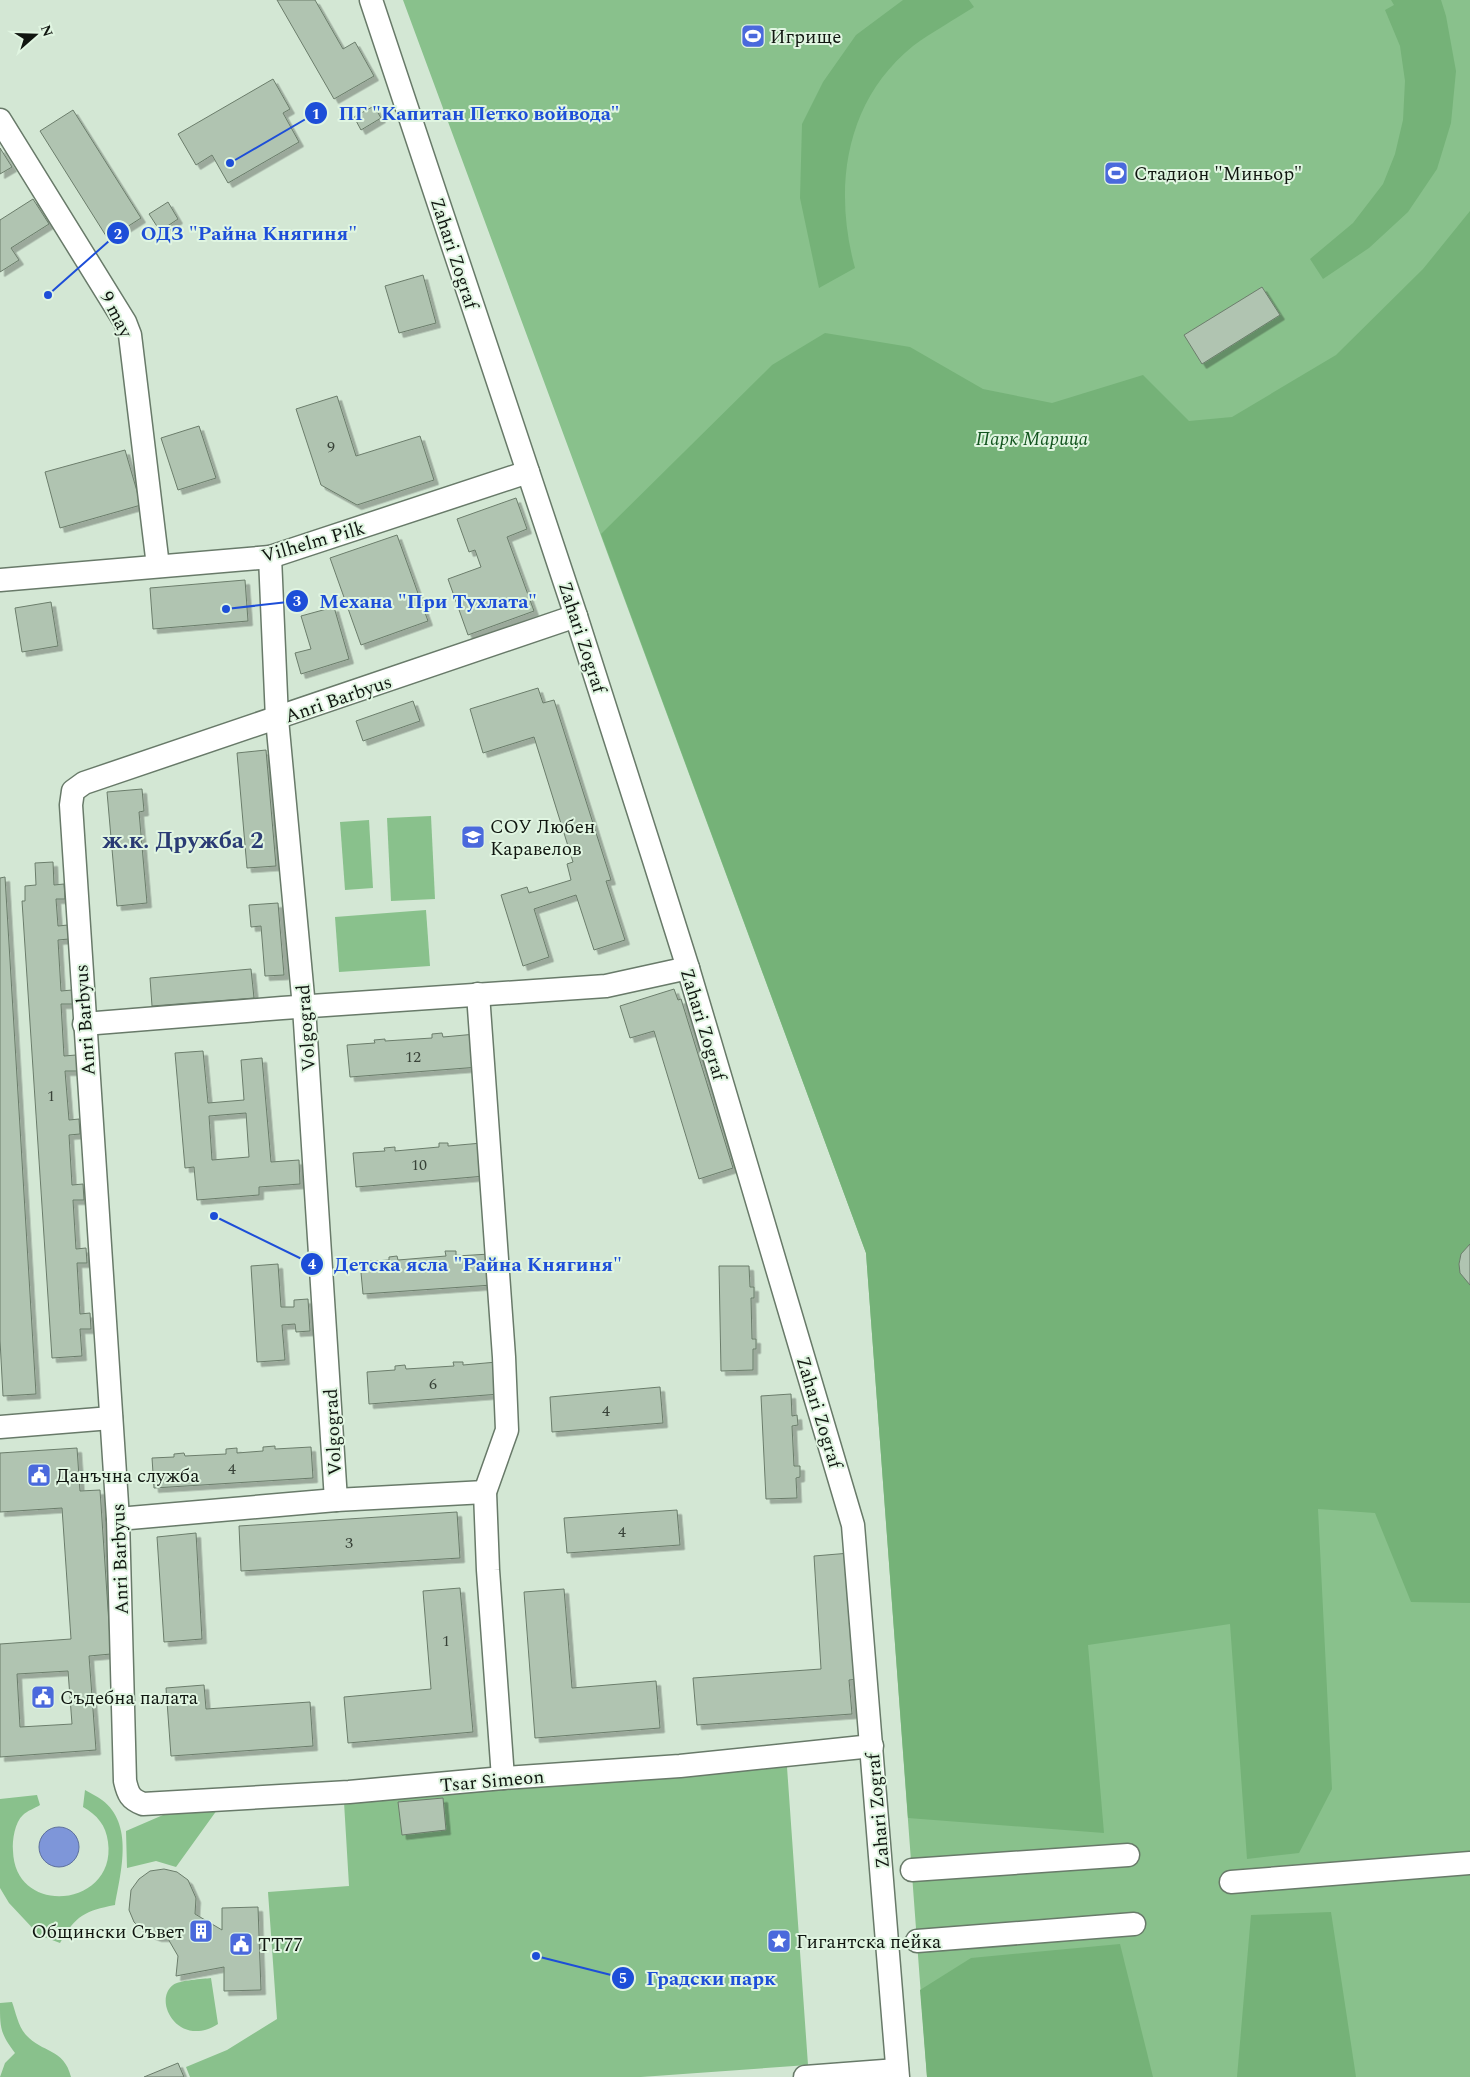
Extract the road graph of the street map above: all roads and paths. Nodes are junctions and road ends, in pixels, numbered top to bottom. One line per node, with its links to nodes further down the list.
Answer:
1 (371, 0): 3 (street, Zahari Zograf)
2 (0, 120): 5 (street, 9 may)
3 (528, 472): 4 (street, Vilhelm Pilk); 7 (street, Zahari Zograf)
4 (270, 557): 5 (street, Vilhelm Pilk); 8 (street, Volgograd)
5 (158, 566): 6 (street, Vilhelm Pilk)
6 (0, 580)
7 (576, 616): 8 (street, Anri Barbyus); 9 (street, Zahari Zograf)
8 (277, 718): 11 (street, Volgograd); 12 (street, Anri Barbyus)
9 (688, 968): 10 (street); 18 (street, Zahari Zograf)
10 (478, 994): 11 (street); 15 (street)
11 (304, 1007): 12 (street); 16 (street, Volgograd)
12 (84, 1024): 13 (street, Anri Barbyus)
13 (111, 1418): 14 (street); 17 (street, Anri Barbyus)
14 (0, 1427)
15 (485, 1492): 16 (street); 19 (street)
16 (336, 1500): 17 (street)
17 (118, 1518): 20 (street, Anri Barbyus)
18 (872, 1746): 19 (street, Tsar Simeon); 27 (street, Zahari Zograf)
19 (503, 1778): 20 (street, Tsar Simeon)
20 (125, 1781)
21 (1128, 1855): 23 (street)
22 (1470, 1863): 24 (street)
23 (912, 1870)
24 (1231, 1882)
25 (1134, 1924): 26 (street)
26 (917, 1941)
27 (898, 2073): 28 (street)
28 (805, 2077)

